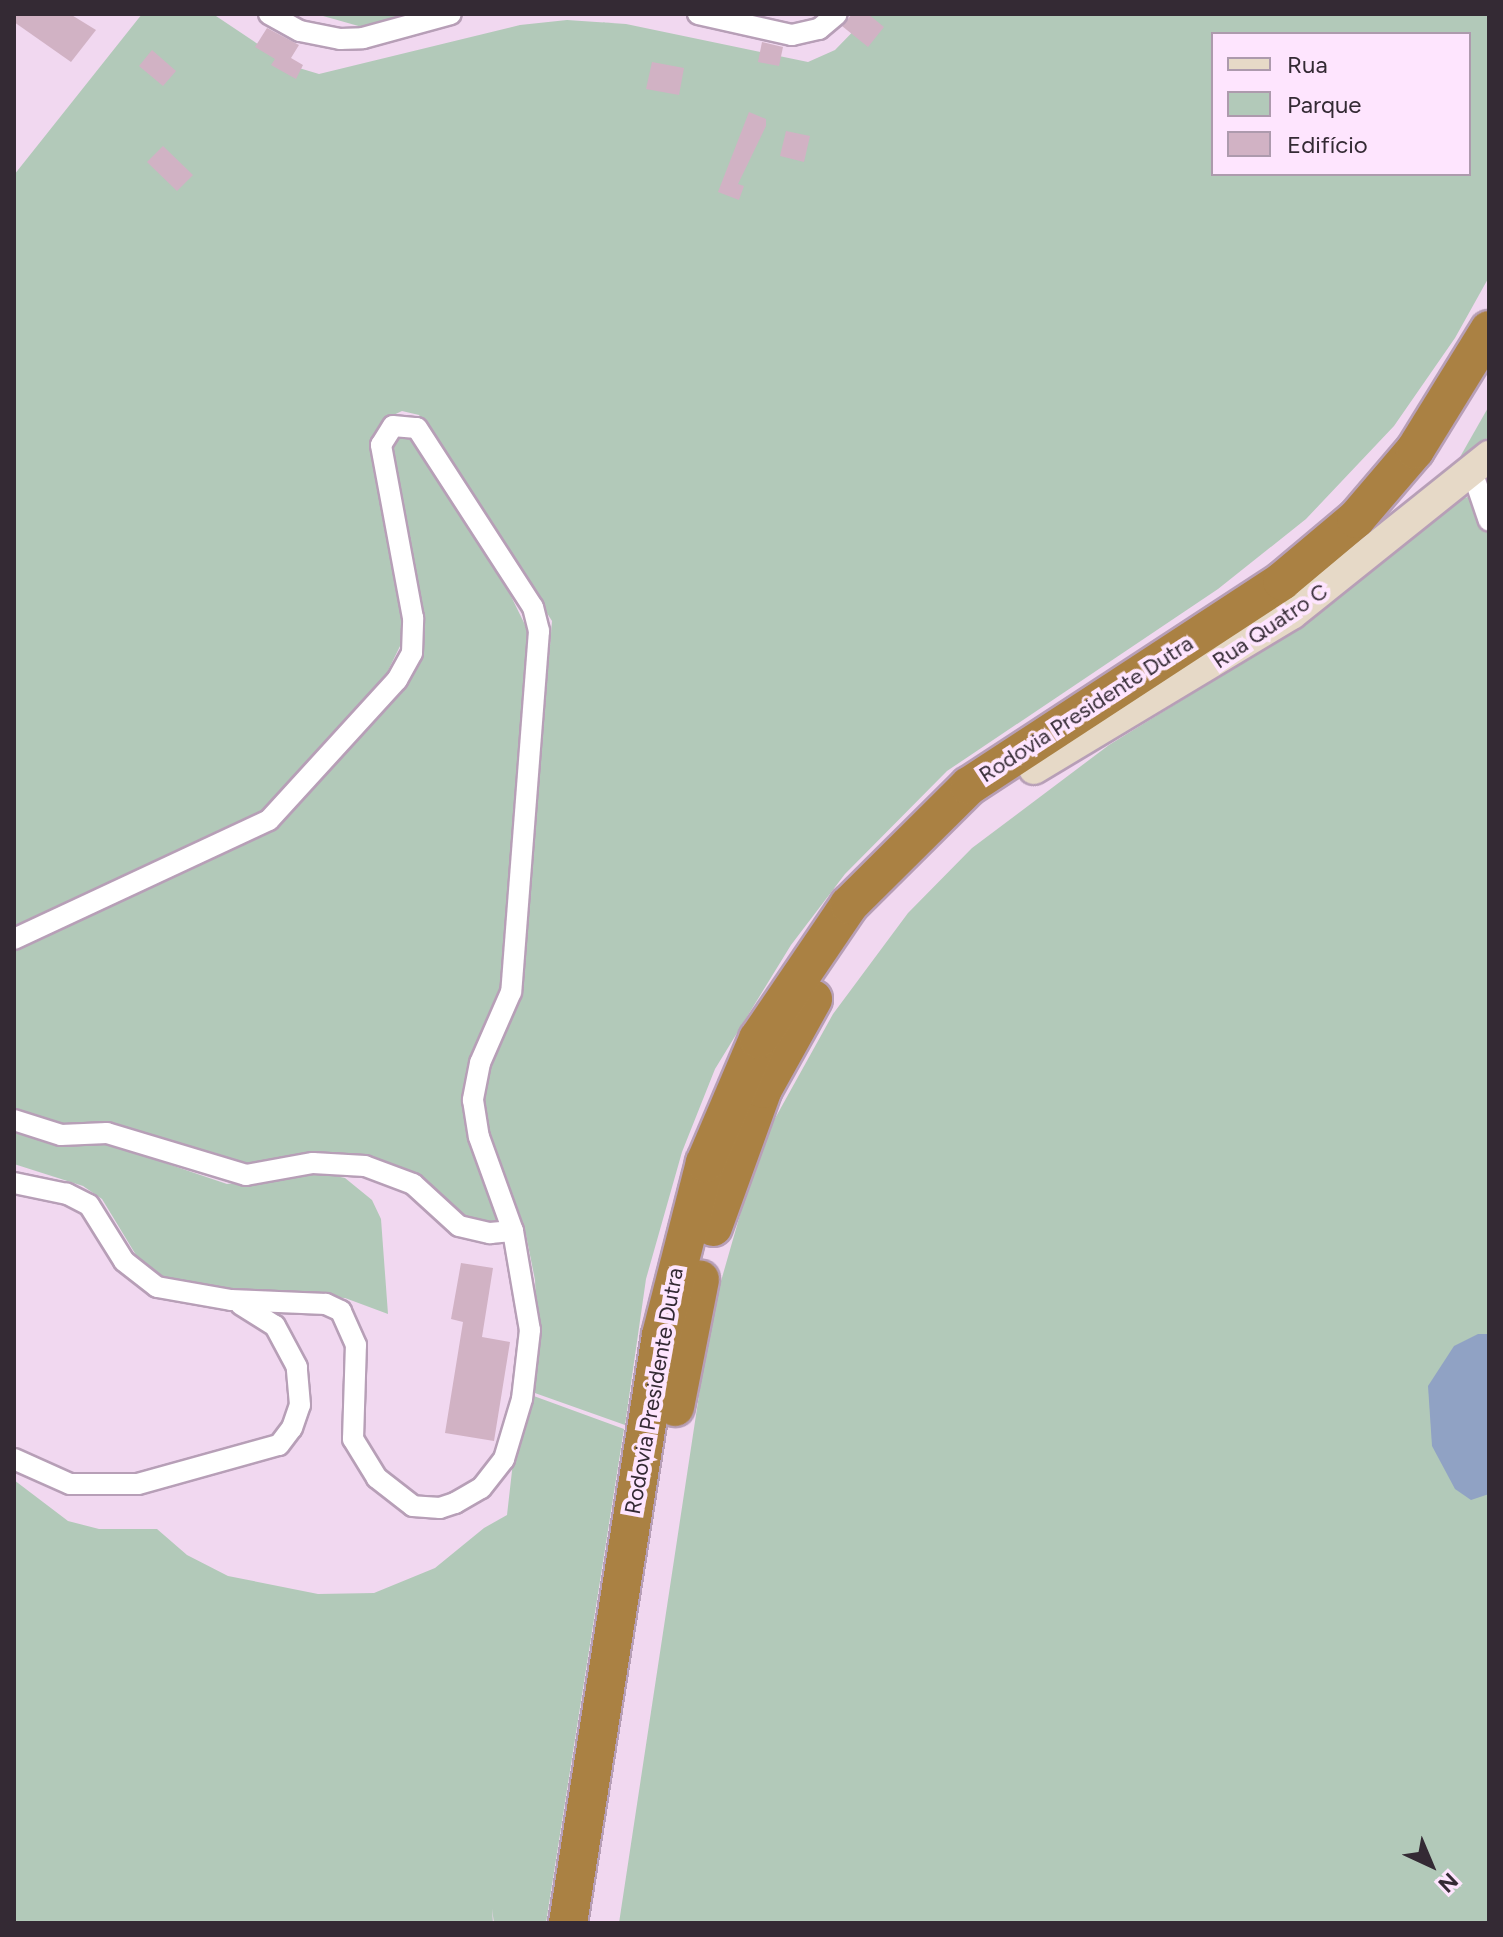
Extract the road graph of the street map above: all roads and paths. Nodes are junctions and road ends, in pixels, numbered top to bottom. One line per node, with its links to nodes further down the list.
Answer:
1 (269, 14): 2 (street)
2 (451, 14)
3 (698, 14): 4 (street)
4 (837, 14)
5 (1489, 330): 16 (highway, Rodovia Presidente Dutra)
6 (1489, 384): 9 (highway, Rodovia Presidente Dutra)
7 (1482, 467): 8 (street); 9 (street, Rua Quatro C)
8 (1489, 521)
9 (1034, 769): 17 (highway, Rodovia Presidente Dutra)
10 (14, 939): 13 (street)
11 (14, 1120): 13 (street)
12 (14, 1183): 14 (street)
13 (513, 1231): 14 (street)
14 (231, 1300): 15 (street)
15 (14, 1459)
16 (568, 1923)
17 (592, 1923)

